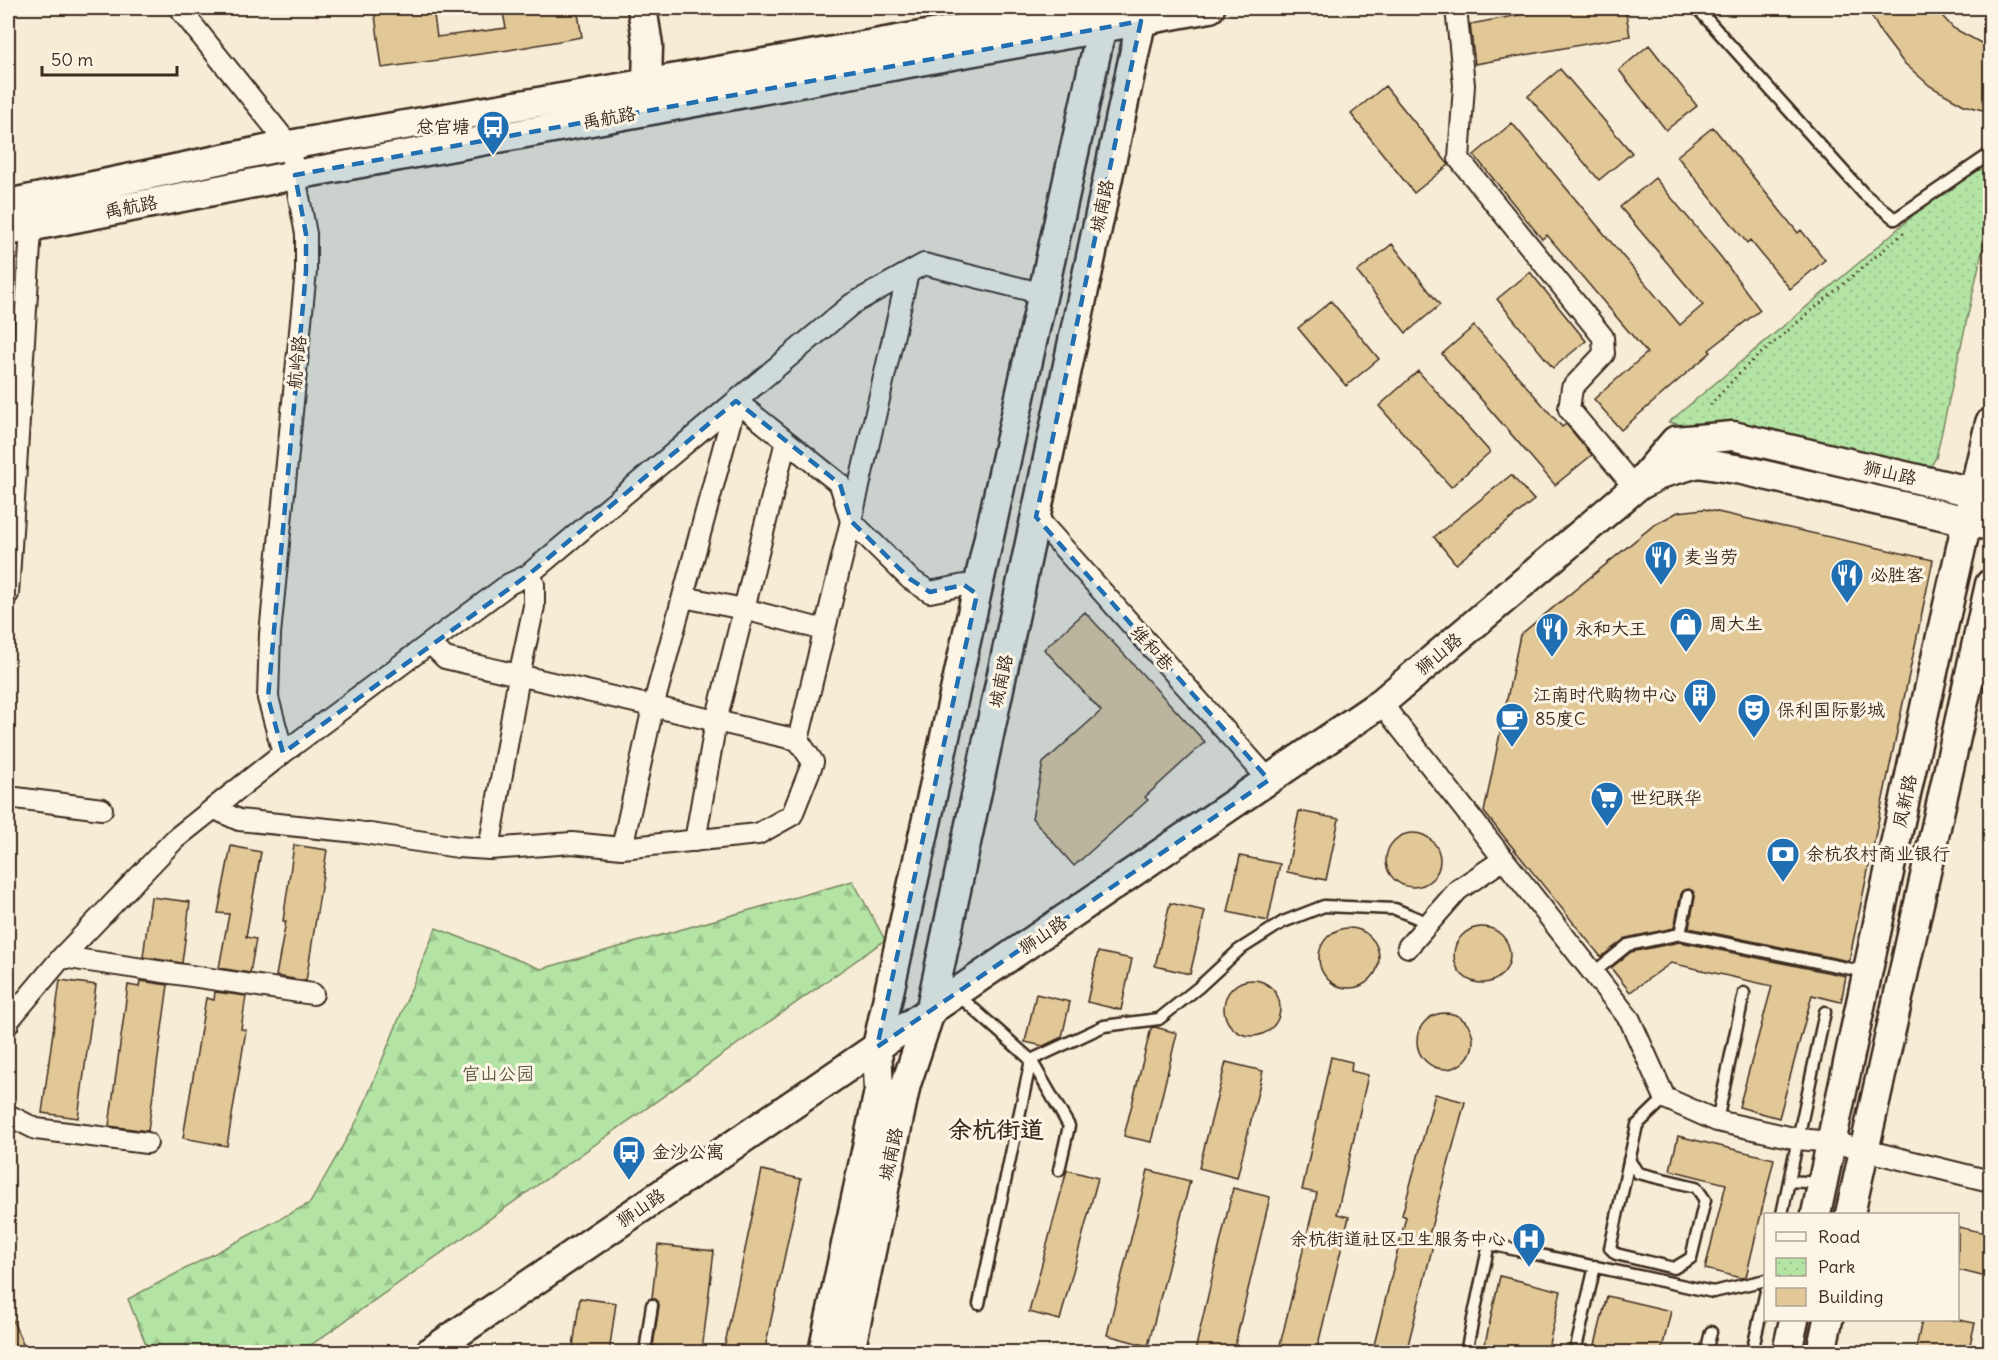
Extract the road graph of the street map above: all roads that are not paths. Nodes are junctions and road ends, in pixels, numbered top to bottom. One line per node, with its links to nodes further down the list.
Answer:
1 (179, 8): 10 (street, 航岭路)
2 (642, 8): 9 (main road)
3 (1083, 8): 9 (main road, 禹航路)
4 (1210, 8): 7 (main road, 禹航路)
5 (1456, 8): 19 (street)
6 (1697, 8): 11 (lane)
7 (1142, 14): 8 (main road, 禹航路); 21 (main road, 城南路)
8 (1104, 18): 12 (main road, 禹航路); 15 (main road, 城南路)
9 (648, 84): 10 (main road, 禹航路)
10 (289, 146): 12 (street, 航岭路); 13 (main road, 禹航路)
11 (1990, 154)
12 (295, 175): 13 (main road, 禹航路); 37 (street, 航岭路)
13 (20, 215): 26 (street)
14 (908, 273): 15 (street); 16 (street); 22 (street)
15 (1041, 293): 27 (main road, 城南路)
16 (736, 400): 18 (street); 24 (street); 28 (street)
17 (1990, 423): 20 (main road, 凤新路)
18 (786, 441): 22 (street); 29 (street)
19 (1635, 488): 20 (main road, 狮山路); 23 (main road, 狮山路); 33 (main road, 狮山路)
20 (1982, 494): 23 (main road, 凤新路)
21 (1036, 517): 38 (street, 维和巷); 56 (main road, 城南路)
22 (851, 521): 27 (street); 30 (street)
23 (1979, 524): 51 (main road, 凤新路)
24 (528, 574): 31 (street); 32 (street)
25 (1990, 584): 67 (main road, 凤新路)
26 (8, 594)
27 (977, 594): 59 (main road, 城南路)
28 (683, 597): 29 (street); 34 (street)
29 (744, 609): 30 (street); 35 (street)
30 (824, 630): 36 (street)
31 (431, 644): 32 (street); 37 (street)
32 (519, 676): 34 (street); 44 (street)
33 (1381, 703): 38 (main road, 狮山路); 45 (street)
34 (653, 707): 35 (street); 43 (street)
35 (716, 721): 36 (street); 42 (street)
36 (798, 740): 42 (street)
37 (283, 753): 41 (street)
38 (1269, 780): 55 (main road, 狮山路)
39 (8, 797): 40 (street)
40 (102, 809)
41 (214, 809): 44 (street); 50 (street)
42 (695, 841): 43 (street)
43 (622, 848): 44 (street)
44 (489, 849)
45 (1504, 859): 47 (street); 52 (street)
46 (1688, 896): 48 (lane)
47 (1429, 923): 49 (street); 60 (lane)
48 (1680, 934): 51 (lane); 52 (lane)
49 (1408, 947)
50 (62, 957): 54 (street); 58 (street)
51 (1867, 972): 65 (main road, 凤新路)
52 (1593, 973): 61 (street)
53 (1744, 993): 63 (lane)
54 (313, 994)
55 (957, 994): 56 (main road, 狮山路); 60 (lane)
56 (930, 1012): 59 (main road, 狮山路); 87 (main road, 城南路)
57 (1825, 1012): 64 (lane)
58 (8, 1024)
59 (877, 1047): 84 (main road, 狮山路); 86 (main road, 城南路)
60 (1031, 1060): 69 (lane); 79 (lane)
61 (1665, 1098): 63 (street); 68 (lane)
62 (8, 1115): 66 (street)
63 (1717, 1120): 64 (street)
64 (1798, 1139): 65 (street); 70 (lane)
65 (1832, 1142): 67 (street); 72 (main road, 凤新路)
66 (147, 1143)
67 (1864, 1150): 71 (street); 75 (main road, 凤新路)
68 (1629, 1160): 68 (lane)
69 (1059, 1170)
70 (1789, 1181): 72 (lane); 73 (lane)
71 (1990, 1181)
72 (1823, 1184): 74 (main road, 凤新路)
73 (1782, 1213)
74 (1816, 1213)
75 (1850, 1213)
76 (1594, 1266): 77 (lane); 88 (lane); 89 (lane)
77 (1764, 1280)
78 (1764, 1300): 91 (lane)
79 (979, 1304)
80 (652, 1305): 85 (lane)
81 (1794, 1321): 92 (main road)
82 (1828, 1321): 93 (main road)
83 (1712, 1332): 90 (lane)
84 (430, 1353)
85 (645, 1353)
86 (823, 1353)
87 (850, 1353)
88 (1466, 1353)
89 (1575, 1353)
90 (1706, 1353)
91 (1752, 1353)
92 (1787, 1353)
93 (1821, 1353)

